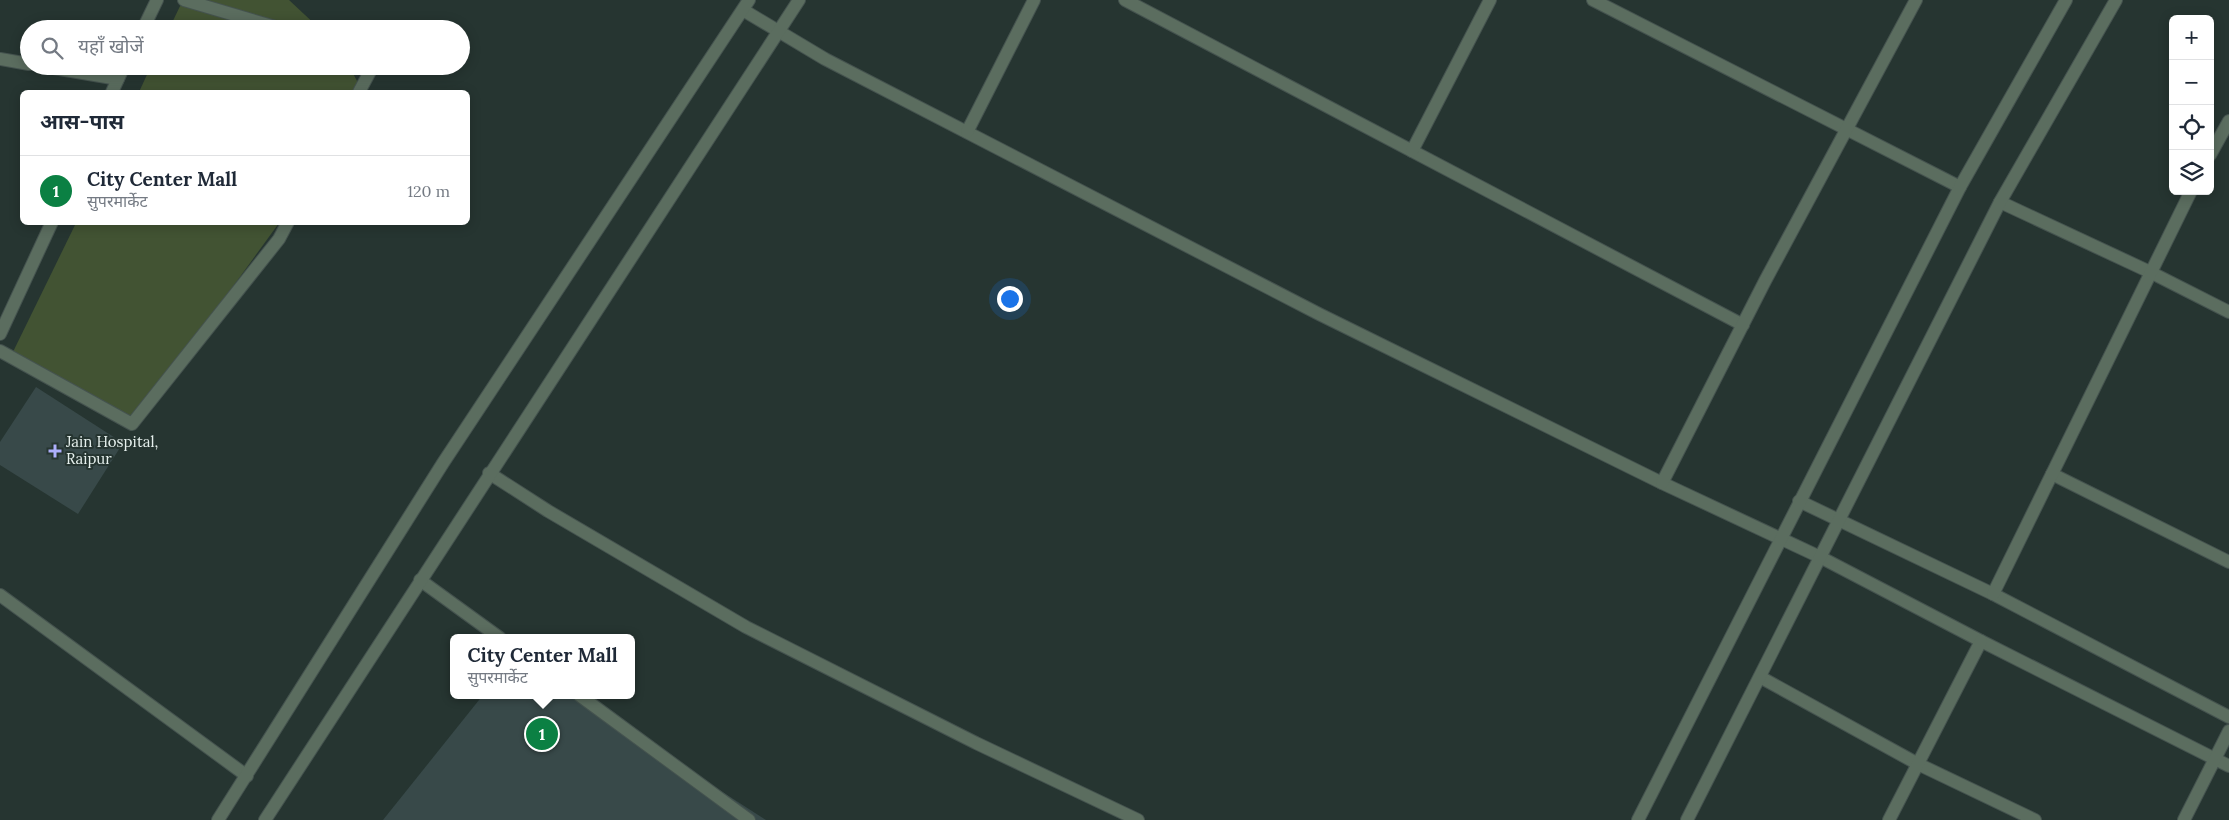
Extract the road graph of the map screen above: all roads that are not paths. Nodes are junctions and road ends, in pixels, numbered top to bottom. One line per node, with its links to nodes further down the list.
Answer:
1 (157, 0): 12 (street)
2 (184, 0): 13 (street)
3 (799, 0): 14 (street)
4 (1034, 0): 25 (street)
5 (1125, 0): 27 (street)
6 (1490, 0): 27 (street)
7 (1593, 0): 24 (street)
8 (1916, 0): 24 (street)
9 (2066, 0): 28 (street)
10 (2116, 0): 30 (street)
11 (746, 5): 14 (street); 58 (street)
12 (147, 20)
13 (252, 20)
14 (780, 32): 25 (street); 38 (street)
15 (0, 59): 16 (street)
16 (20, 62)
17 (95, 75): 20 (street)
18 (120, 75): 20 (street)
19 (368, 75): 22 (street)
20 (118, 79): 21 (street)
21 (113, 90)
22 (360, 90)
23 (2229, 121): 26 (street)
24 (1847, 129): 28 (street); 35 (street)
25 (967, 132): 40 (street)
26 (2213, 150)
27 (1412, 151): 35 (street)
28 (1960, 186): 41 (street)
29 (2189, 195): 33 (street)
30 (2000, 202): 33 (street); 42 (street)
31 (51, 225): 36 (street)
32 (286, 225): 37 (street)
33 (2150, 272): 34 (street); 39 (street)
34 (2229, 312)
35 (1743, 325): 40 (street)
36 (0, 334)
37 (0, 351)
38 (489, 473): 46 (street); 62 (street)
39 (2052, 474): 45 (street); 47 (street)
40 (1662, 483): 43 (street)
41 (1799, 501): 42 (street); 43 (street)
42 (1840, 521): 44 (street); 47 (street)
43 (1780, 538): 44 (street); 63 (street)
44 (1820, 557): 50 (street); 51 (street)
45 (2229, 562)
46 (420, 580): 49 (street); 60 (street)
47 (1993, 594): 53 (street)
48 (0, 595): 58 (street)
49 (494, 634)
50 (1981, 641): 55 (street); 56 (street)
51 (1760, 677): 56 (street); 64 (street)
52 (583, 699): 61 (street)
53 (2229, 717)
54 (2229, 731): 55 (street)
55 (2215, 759): 57 (street); 67 (street)
56 (1918, 764): 65 (street); 66 (street)
57 (2229, 766)
58 (247, 776): 59 (street)
59 (218, 820)
60 (265, 820)
61 (749, 820)
62 (1138, 820)
63 (1638, 820)
64 (1687, 820)
65 (1889, 820)
66 (2035, 820)
67 (2184, 820)

